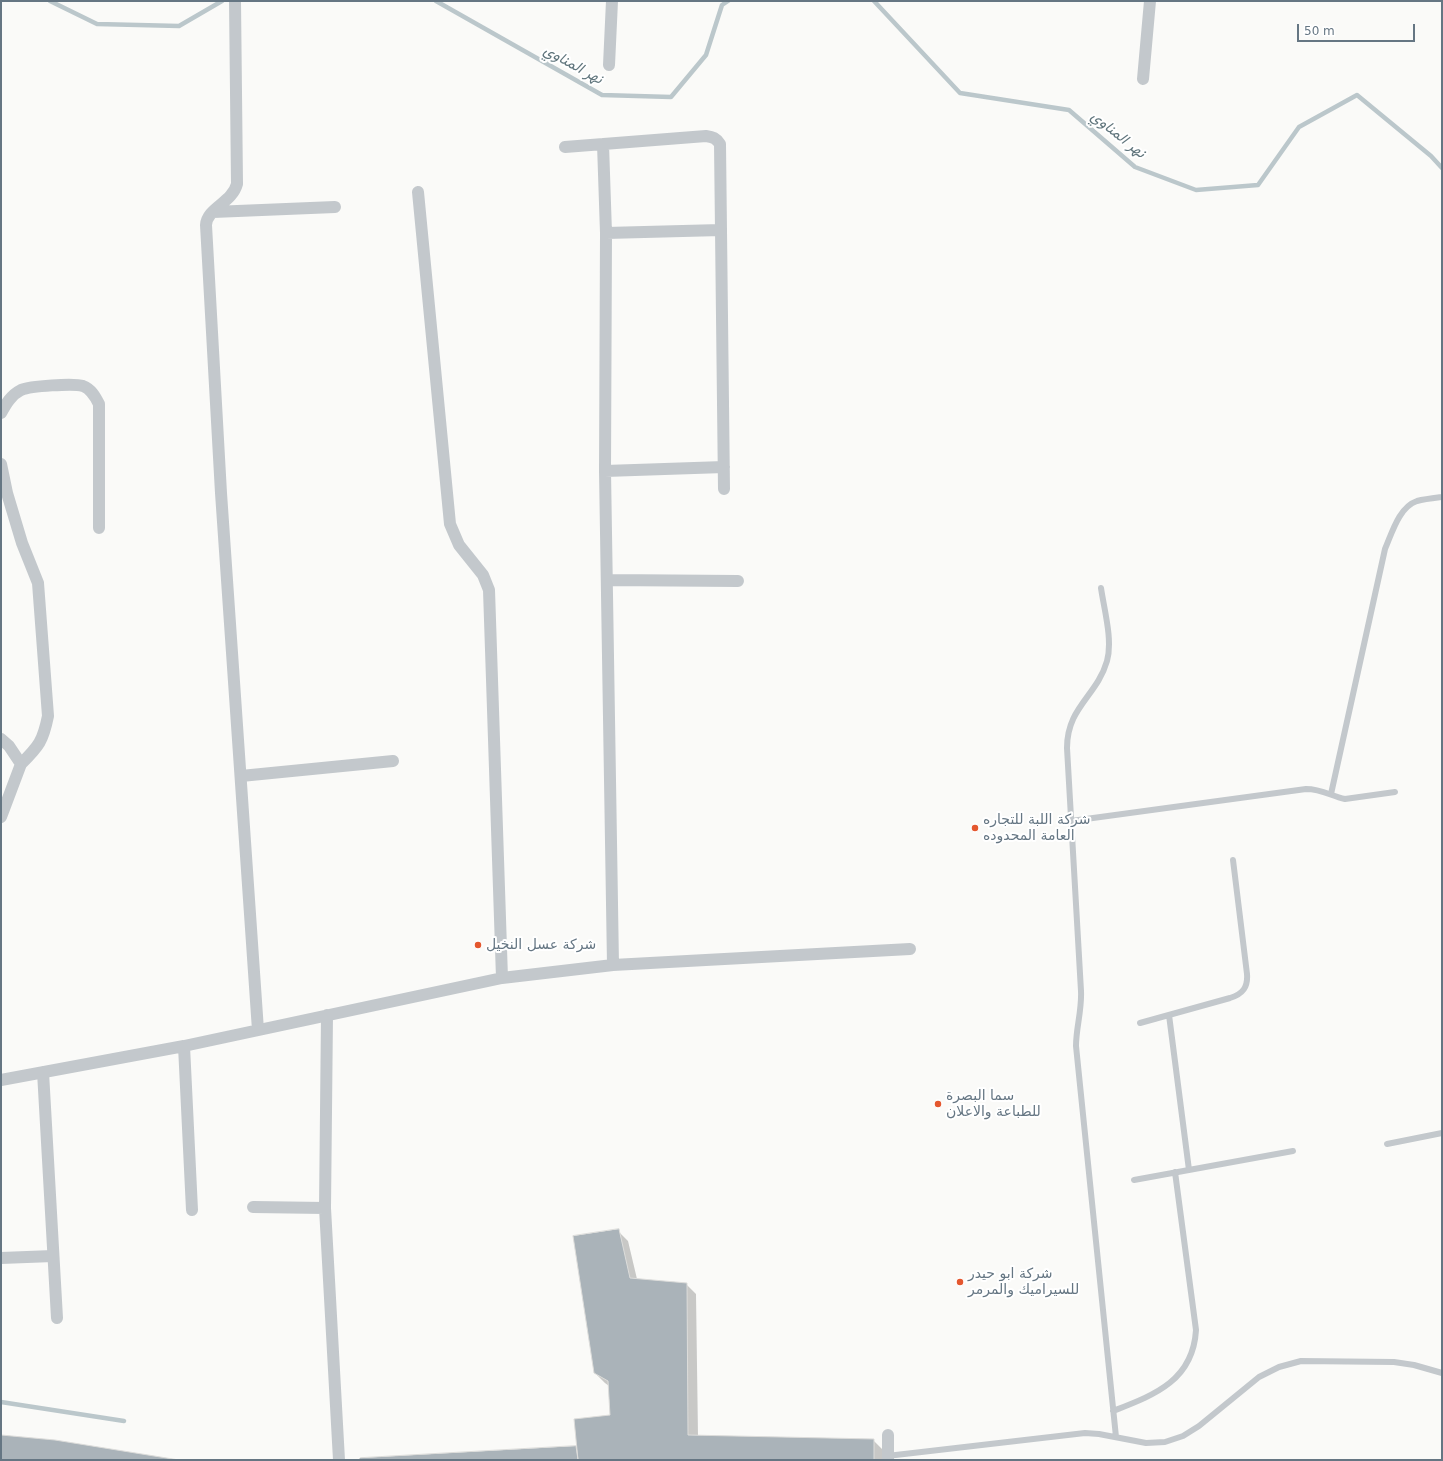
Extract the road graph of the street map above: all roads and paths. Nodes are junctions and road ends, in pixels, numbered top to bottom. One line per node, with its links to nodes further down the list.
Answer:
1 (612, 1): 4 (street)
2 (1150, 1): 5 (street)
3 (235, 2): 10 (street)
4 (609, 65)
5 (1143, 80)
6 (603, 144): 7 (street); 11 (street); 12 (street)
7 (565, 147)
8 (418, 192): 34 (street)
9 (335, 207): 10 (street)
10 (213, 212): 26 (street)
11 (721, 230): 12 (street); 15 (street)
12 (606, 233): 16 (street)
13 (1, 413): 19 (street)
14 (1, 464): 25 (street)
15 (724, 466): 16 (street); 17 (street)
16 (605, 471): 20 (street)
17 (724, 489)
18 (1442, 497): 28 (lane)
19 (99, 528)
20 (607, 580): 21 (street); 33 (street)
21 (738, 581)
22 (1101, 588): 30 (lane)
23 (1, 739): 25 (street)
24 (393, 761): 26 (street)
25 (21, 764): 29 (street)
26 (241, 776): 38 (street)
27 (1394, 792): 28 (lane)
28 (1332, 794): 30 (lane)
29 (1, 817)
30 (1071, 821): 55 (lane)
31 (1233, 860): 35 (lane)
32 (910, 949): 33 (street)
33 (613, 965): 34 (street)
34 (502, 978): 36 (street)
35 (1168, 1015): 37 (lane); 45 (lane)
36 (327, 1016): 38 (street); 49 (street)
37 (1140, 1024)
38 (258, 1030): 39 (street)
39 (184, 1046): 40 (street); 50 (street)
40 (43, 1072): 41 (street); 51 (street)
41 (1, 1080)
42 (1442, 1133): 43 (lane)
43 (1387, 1144)
44 (1293, 1152): 45 (lane)
45 (1189, 1170): 46 (lane)
46 (1176, 1172): 47 (lane); 55 (lane)
47 (1134, 1180)
48 (253, 1207): 49 (street)
49 (325, 1208): 59 (street)
50 (192, 1210)
51 (53, 1256): 52 (street); 53 (street)
52 (1, 1258)
53 (57, 1318)
54 (1442, 1373): 57 (lane)
55 (1113, 1411): 57 (lane)
56 (888, 1435): 58 (street)
57 (1116, 1437): 58 (lane)
58 (887, 1458)
59 (339, 1460)

